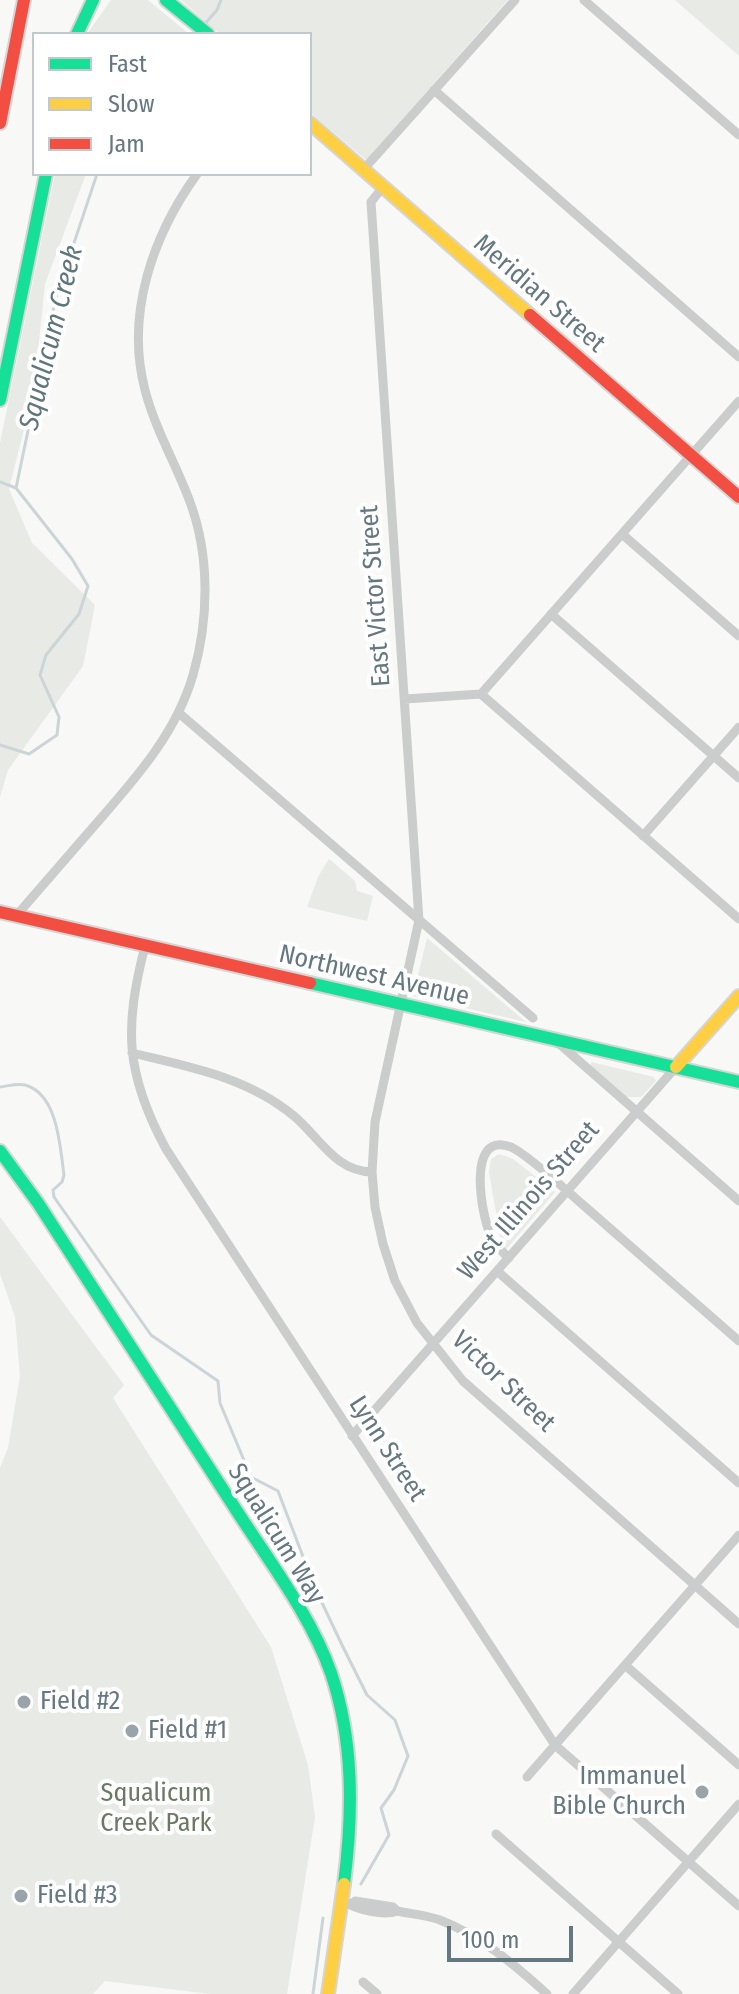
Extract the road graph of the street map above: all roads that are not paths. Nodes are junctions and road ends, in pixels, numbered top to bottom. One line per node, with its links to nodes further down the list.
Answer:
1 (24, 0): 9 (main road)
2 (93, 0): 6 (main road)
3 (166, 0): 7 (main road)
4 (515, 0): 8 (street)
5 (584, 0): 11 (street)
6 (78, 32)
7 (206, 32)
8 (434, 90): 12 (street); 16 (street)
9 (0, 123)
10 (312, 125): 12 (main road, Meridian Street)
11 (739, 135)
12 (363, 170): 15 (main road, Meridian Street)
13 (46, 176): 17 (main road)
14 (196, 176): 26 (street)
15 (383, 187): 19 (main road, Meridian Street); 25 (street, East Victor Street)
16 (739, 357)
17 (0, 400)
18 (739, 401): 19 (street)
19 (691, 455): 20 (main road, Meridian Street); 21 (street)
20 (739, 497)
21 (622, 534): 22 (street); 23 (street)
22 (551, 614): 24 (street); 28 (street)
23 (739, 636)
24 (481, 694): 25 (street); 30 (street)
25 (405, 699): 34 (street, East Victor Street)
26 (179, 713): 32 (street); 34 (street)
27 (739, 727): 28 (street)
28 (714, 756): 29 (street); 30 (street)
29 (739, 778)
30 (643, 836): 33 (street)
31 (0, 912): 32 (main road, Northwest Avenue)
32 (16, 916): 35 (main road, Northwest Avenue)
33 (739, 919)
34 (419, 920): 37 (street, East Victor Street); 38 (street)
35 (145, 946): 37 (main road, Northwest Avenue); 40 (street, Lynn Street)
36 (739, 996): 41 (main road, West Illinois Street)
37 (400, 1004): 39 (main road, Northwest Avenue); 45 (street, Victor Street)
38 (533, 1018)
39 (554, 1039): 41 (main road, Northwest Avenue); 43 (street)
40 (132, 1053): 45 (street); 52 (street, Lynn Street)
41 (676, 1067): 42 (main road, Northwest Avenue); 43 (street, West Illinois Street)
42 (739, 1082)
43 (637, 1112): 46 (street, West Illinois Street); 47 (street)
44 (0, 1151): 64 (main road, Squalicum Way)
45 (372, 1172): 51 (street, Victor Street)
46 (567, 1191): 48 (street, West Illinois Street); 48 (street); 50 (street)
47 (739, 1201)
48 (509, 1258): 49 (street, West Illinois Street)
49 (497, 1271): 51 (street, West Illinois Street); 53 (street)
50 (739, 1341)
51 (432, 1345): 52 (street, West Illinois Street); 55 (street, Victor Street)
52 (352, 1436): 58 (street, Lynn Street)
53 (739, 1483)
54 (739, 1535): 55 (street)
55 (695, 1585): 56 (street, Victor Street); 57 (street)
56 (739, 1624)
57 (625, 1665): 58 (street); 59 (street)
58 (555, 1745): 60 (street); 63 (street, Lynn Street)
59 (739, 1765)
60 (527, 1777)
61 (739, 1804): 63 (street)
62 (496, 1834): 66 (street)
63 (689, 1862): 65 (street, Lynn Street); 66 (street)
64 (345, 1903): 68 (main road, Squalicum Way); 70 (street)
65 (739, 1906)
66 (618, 1942): 71 (street); 72 (street)
67 (363, 1982): 69 (street)
68 (328, 1994)
69 (377, 1994)
70 (547, 1994)
71 (573, 1994)
72 (678, 1994)

